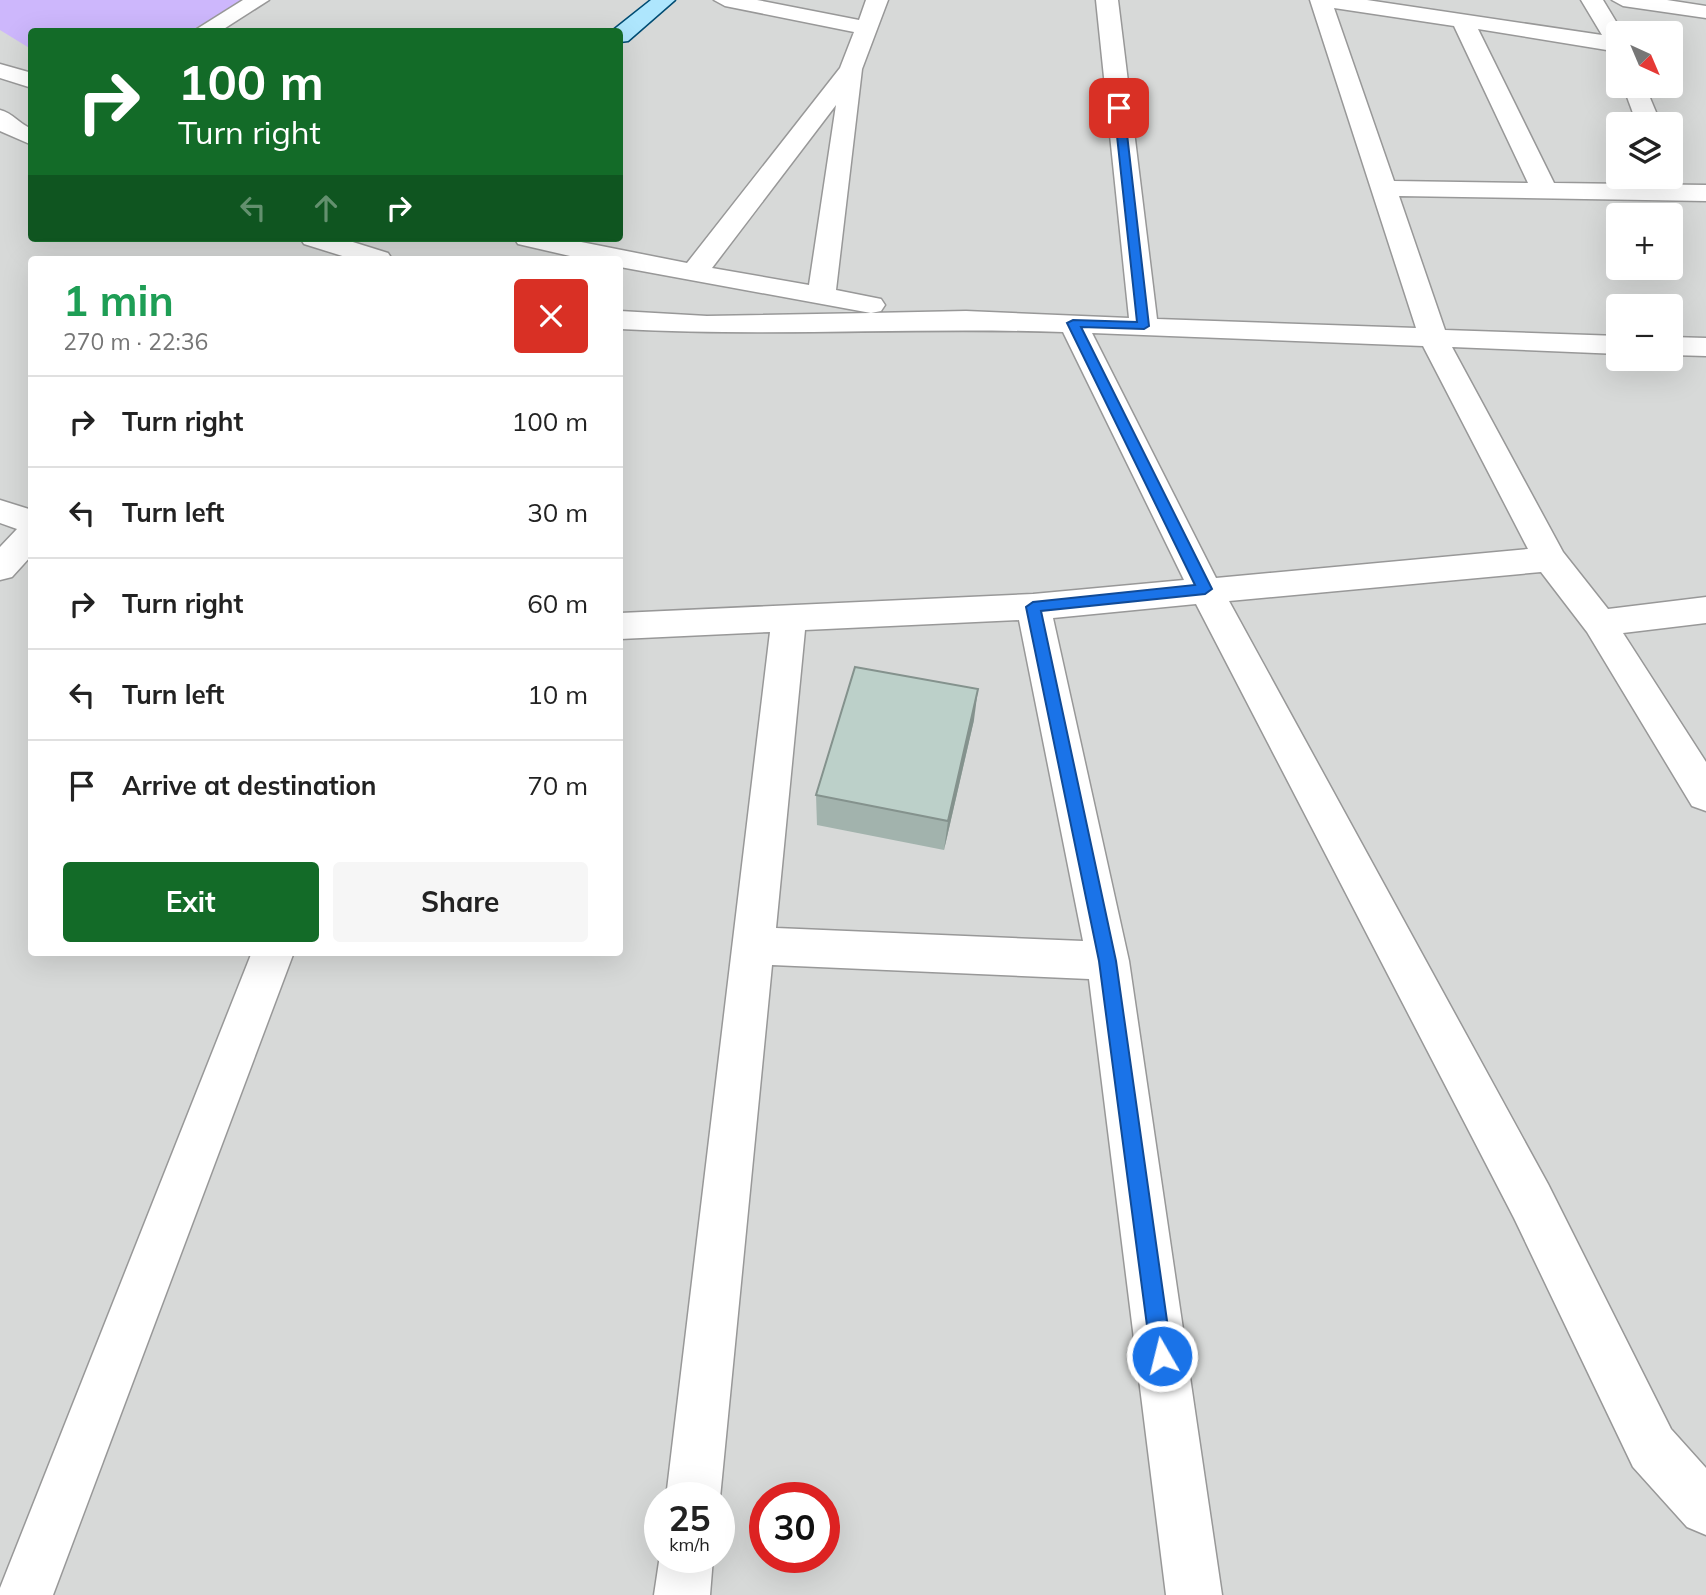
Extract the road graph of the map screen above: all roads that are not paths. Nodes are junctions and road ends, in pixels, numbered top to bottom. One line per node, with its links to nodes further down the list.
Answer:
1 (258, 0): 12 (street)
2 (664, 0): 14 (street)
3 (725, 0): 13 (street)
4 (877, 0): 13 (street)
5 (1107, 0): 35 (street)
6 (1592, 0): 11 (street)
7 (1623, 0): 9 (street)
8 (1332, 1): 10 (street); 21 (street)
9 (1706, 12)
10 (1463, 22): 15 (street); 22 (street)
11 (1606, 23)
12 (210, 28)
13 (866, 28): 16 (street)
14 (623, 34)
15 (1606, 42)
16 (853, 65): 30 (street); 31 (street)
17 (0, 71): 18 (street)
18 (28, 80)
19 (1606, 187): 22 (street)
20 (1683, 187): 23 (street)
21 (1384, 188): 22 (street); 36 (street)
22 (1544, 189)
23 (1706, 193)
24 (326, 242): 26 (street)
25 (545, 242): 28 (street)
26 (349, 249): 27 (street)
27 (370, 256)
28 (606, 256)
29 (623, 260): 30 (street)
30 (693, 274): 31 (street)
31 (821, 297): 32 (street)
32 (967, 320): 33 (street); 34 (street)
33 (631, 322): 37 (street)
34 (1073, 323): 35 (street); 46 (street)
35 (1144, 326): 36 (street)
36 (1434, 340): 38 (street); 44 (street)
37 (623, 342)
38 (1606, 345)
39 (1683, 346): 40 (street)
40 (1706, 347)
41 (0, 511): 42 (street)
42 (28, 521)
43 (28, 538): 45 (street)
44 (1550, 559): 46 (street); 50 (street)
45 (0, 568)
46 (1205, 589): 47 (street); 57 (street)
47 (1033, 607): 49 (street); 55 (street)
48 (1706, 610): 50 (street)
49 (789, 620): 51 (street); 53 (street)
50 (1599, 623): 52 (street)
51 (623, 626)
52 (1706, 795)
53 (755, 946): 55 (street); 56 (street)
54 (271, 956): 59 (street)
55 (1108, 961): 61 (street)
56 (695, 1482)
57 (1706, 1508)
58 (684, 1573): 60 (street)
59 (25, 1595)
60 (682, 1595)
61 (1194, 1595)

